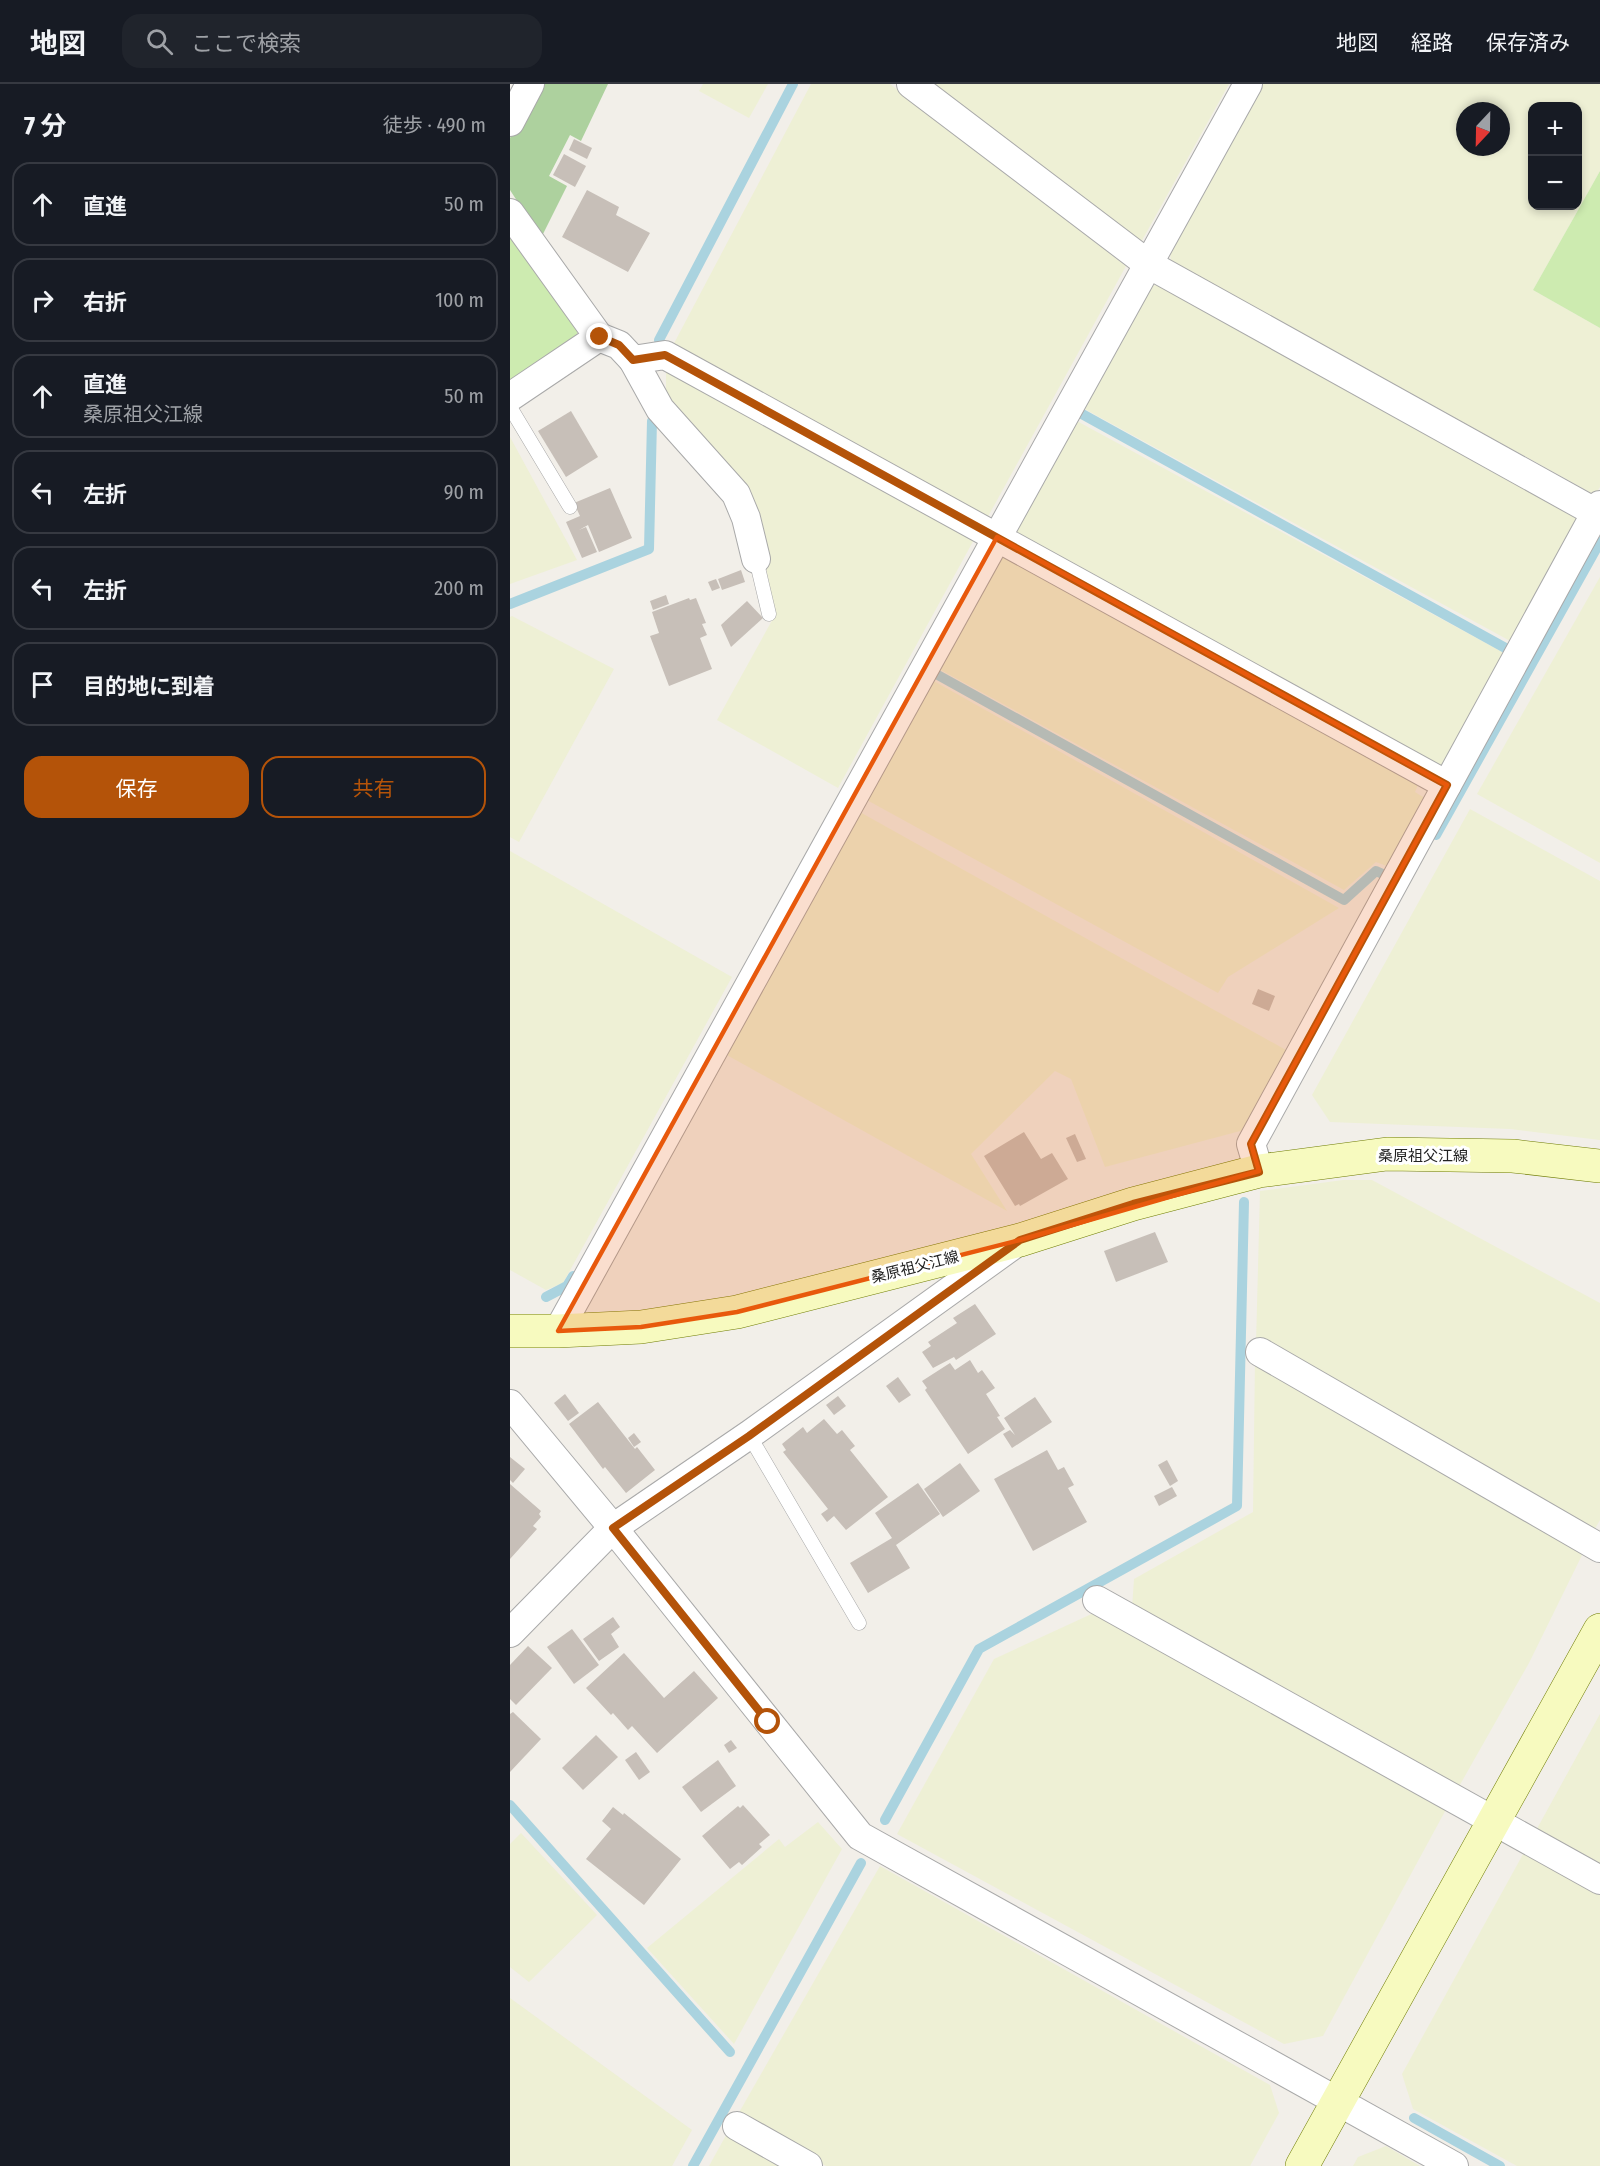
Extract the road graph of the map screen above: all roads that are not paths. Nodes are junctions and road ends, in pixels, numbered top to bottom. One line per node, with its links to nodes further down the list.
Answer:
1 (531, 84): 4 (street)
2 (911, 84): 6 (street)
3 (1248, 84): 6 (street)
4 (510, 122)
5 (510, 213): 7 (street)
6 (1148, 264): 12 (street); 13 (street)
7 (600, 337): 8 (street); 9 (street)
8 (633, 360): 13 (street); 14 (street)
9 (510, 397)
10 (510, 407): 11 (lane)
11 (570, 507)
12 (1599, 511): 16 (street)
13 (997, 537): 16 (street); 21 (street)
14 (756, 559): 15 (lane)
15 (769, 614)
16 (1447, 785): 18 (street)
17 (1600, 1166): 18 (main road, 桑原祖父江線)
18 (1259, 1172): 19 (main road, 桑原祖父江線)
19 (1020, 1240): 21 (main road, 桑原祖父江線); 24 (street)
20 (510, 1331): 21 (main road, 桑原祖父江線)
21 (558, 1331)
22 (1260, 1352): 26 (street)
23 (510, 1404): 25 (street)
24 (749, 1436): 25 (street); 28 (lane)
25 (613, 1528): 30 (street); 33 (street)
26 (1600, 1548)
27 (1097, 1600): 31 (street)
28 (859, 1623)
29 (1600, 1630): 31 (main road)
30 (510, 1633)
31 (1494, 1821): 32 (street); 33 (main road)
32 (1600, 1880)
33 (1338, 2102): 36 (main road); 37 (street)
34 (736, 2126): 35 (street)
35 (808, 2166)
36 (1302, 2166)
37 (1454, 2166)

